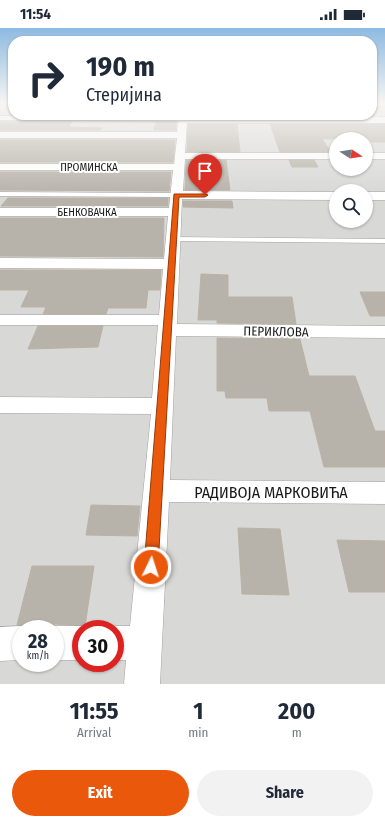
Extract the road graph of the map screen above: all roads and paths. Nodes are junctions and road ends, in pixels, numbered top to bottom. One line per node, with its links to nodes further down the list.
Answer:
1 (140, 133): 4 (street)
2 (234, 133): 4 (street)
3 (0, 135): 4 (street)
4 (182, 137): 5 (street); 8 (street, ПРОМИНСКА); 13 (street)
5 (329, 155)
6 (373, 156): 7 (street)
7 (385, 156)
8 (0, 167)
9 (0, 194): 13 (lane)
10 (329, 196): 13 (street, БЕНКОВАЧКА)
11 (373, 196): 12 (street)
12 (385, 196)
13 (175, 204): 14 (street, БЕНКОВАЧКА); 15 (street)
14 (0, 212)
15 (172, 240): 16 (lane); 18 (street)
16 (385, 240)
17 (0, 263): 18 (street)
18 (171, 264): 20 (street)
19 (0, 320): 20 (street, ПЕРИКЛОВА)
20 (167, 325): 21 (street, ПЕРИКЛОВА); 23 (street)
21 (385, 332)
22 (0, 405): 23 (street)
23 (163, 406): 24 (street)
24 (157, 491): 25 (street, РАДИВОЈА МАРКОВИЋА); 27 (street)
25 (385, 493)
26 (12, 643): 28 (street)
27 (130, 643): 29 (street)
28 (0, 644)
29 (142, 684)

